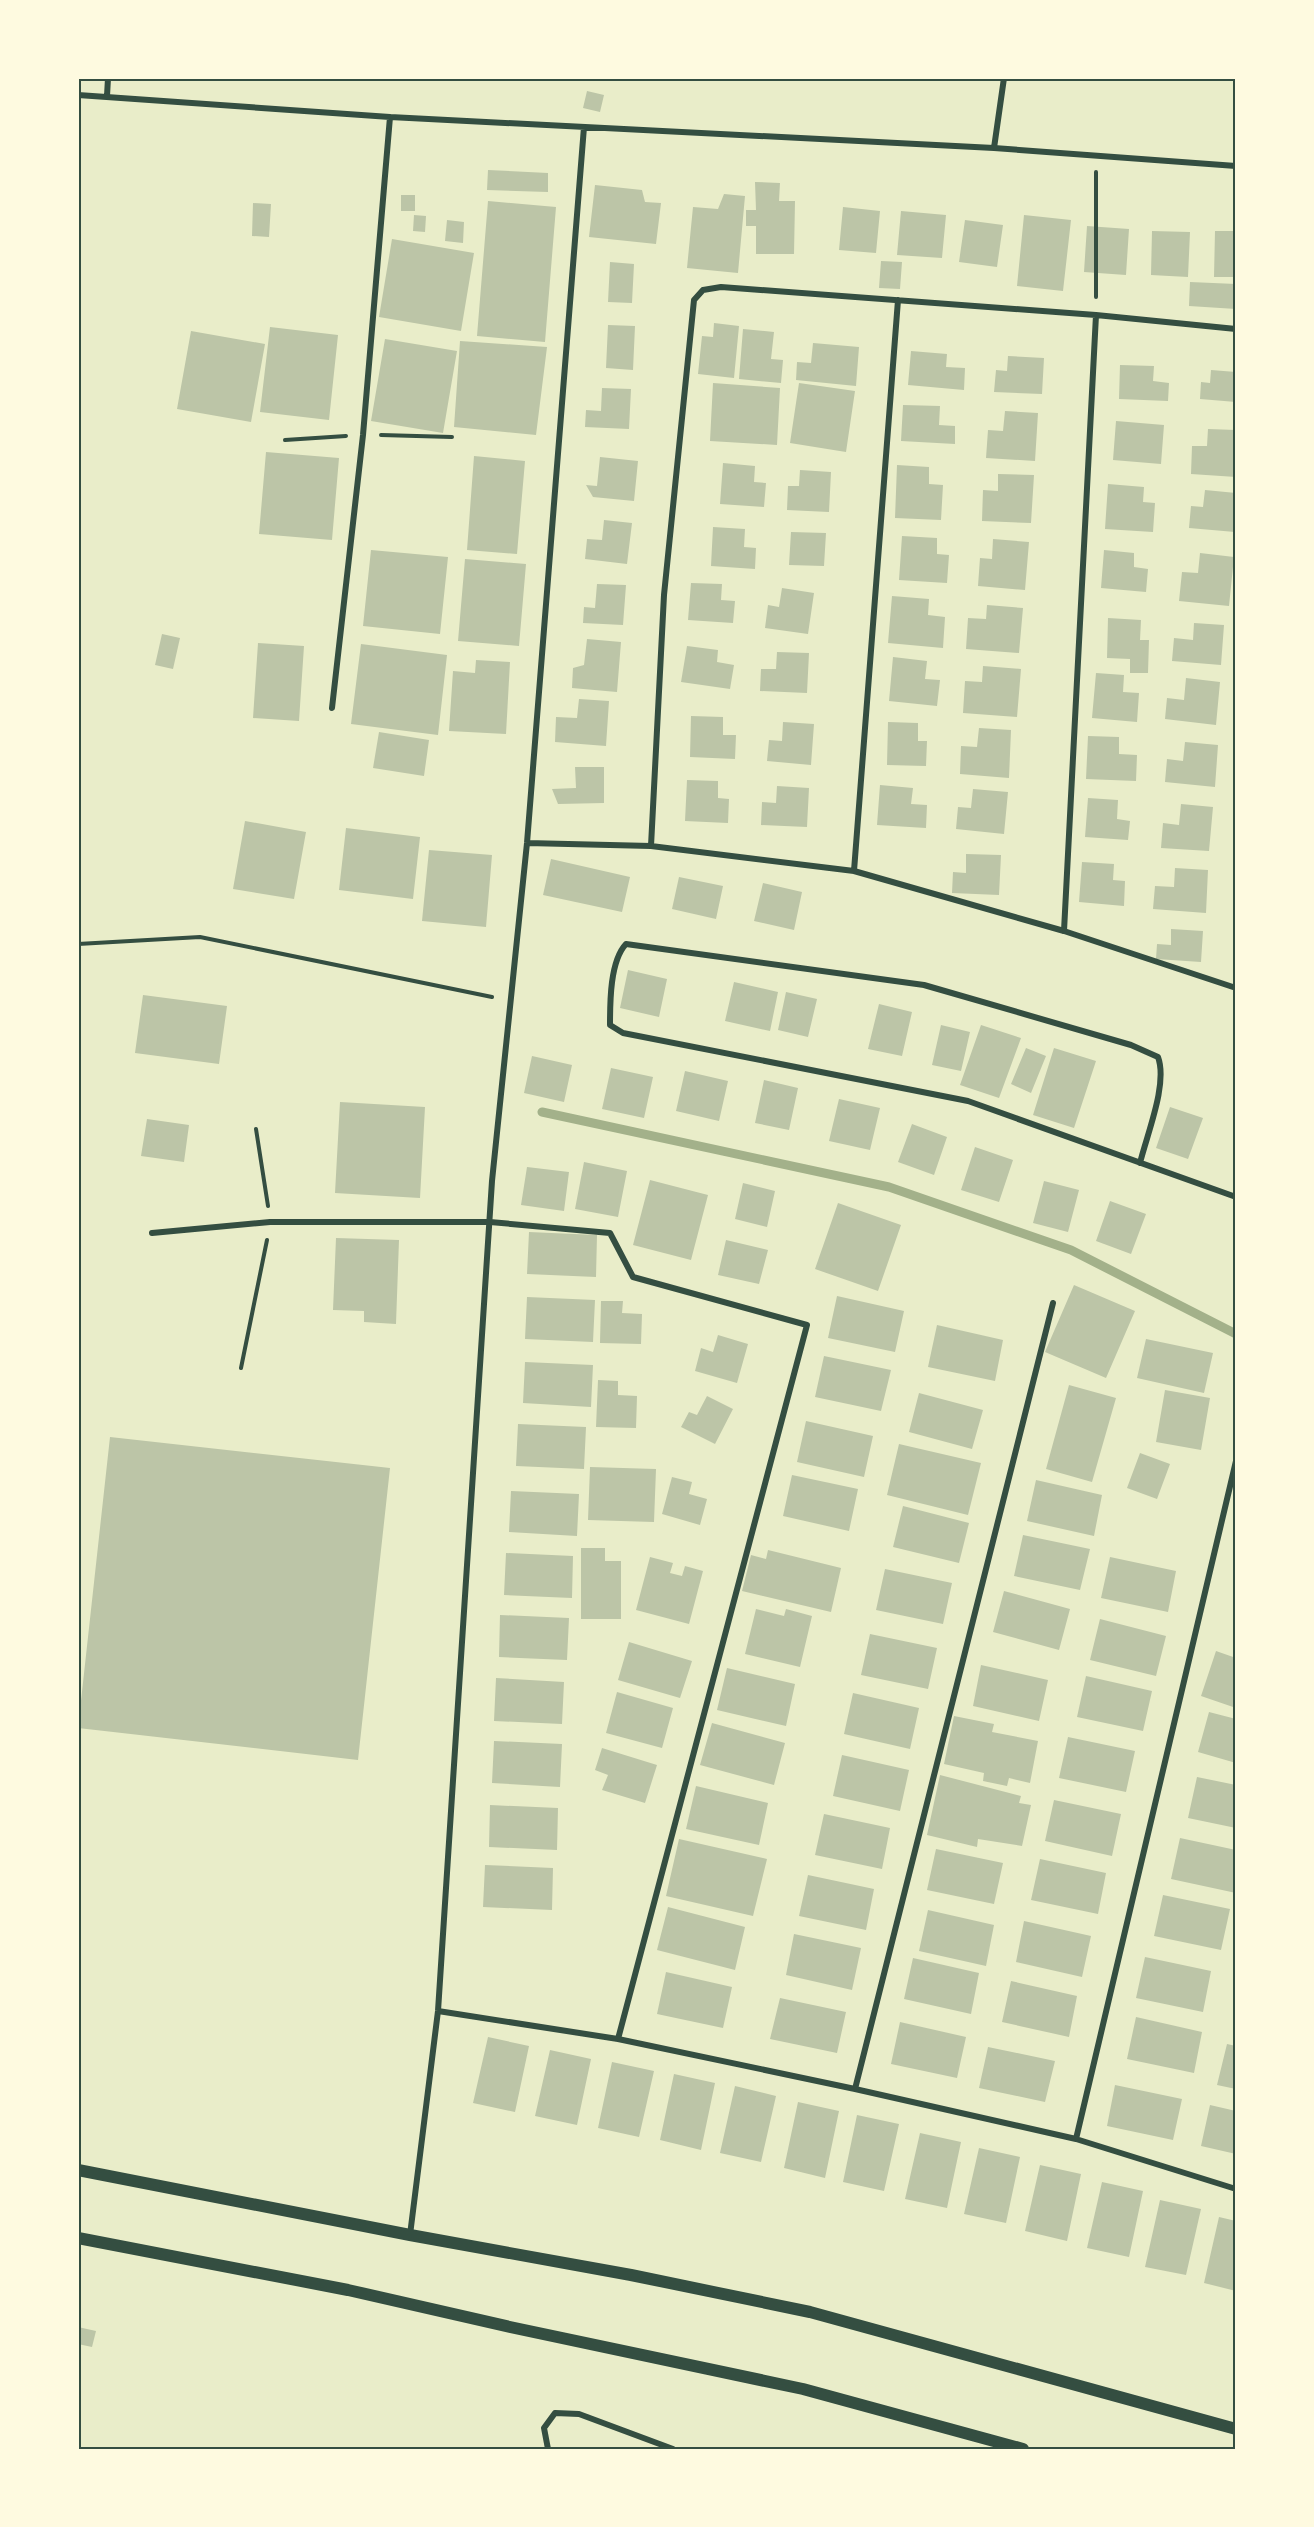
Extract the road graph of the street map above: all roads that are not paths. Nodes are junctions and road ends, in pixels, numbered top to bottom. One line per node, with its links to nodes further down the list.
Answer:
1 (108, 78): 4 (street)
2 (1004, 78): 7 (street)
3 (78, 95): 4 (street)
4 (107, 96): 5 (street)
5 (390, 117): 6 (street); 12 (street)
6 (584, 127): 7 (street); 13 (street)
7 (994, 148): 8 (street)
8 (1236, 166)
9 (898, 300): 10 (street); 14 (street); 15 (street)
10 (1096, 315): 11 (street); 16 (street)
11 (1236, 329)
12 (332, 708)
13 (527, 843): 14 (street); 20 (street)
14 (651, 846): 15 (street)
15 (854, 871): 16 (street)
16 (1064, 931): 17 (street)
17 (1236, 988)
18 (1140, 1163): 18 (street); 19 (street)
19 (1236, 1197)
20 (490, 1222): 21 (street); 24 (street); 25 (street)
21 (152, 1233)
22 (1053, 1303): 26 (street)
23 (1236, 1461): 27 (street)
24 (438, 2011): 25 (street); 30 (street)
25 (618, 2039): 26 (street)
26 (855, 2089): 27 (street)
27 (1076, 2139): 29 (street)
28 (78, 2170): 30 (main road)
29 (1236, 2189)
30 (410, 2235): 32 (main road)
31 (78, 2238): 35 (main road)
32 (1236, 2429)
33 (548, 2449): 34 (street)
34 (673, 2449)
35 (1023, 2449)

